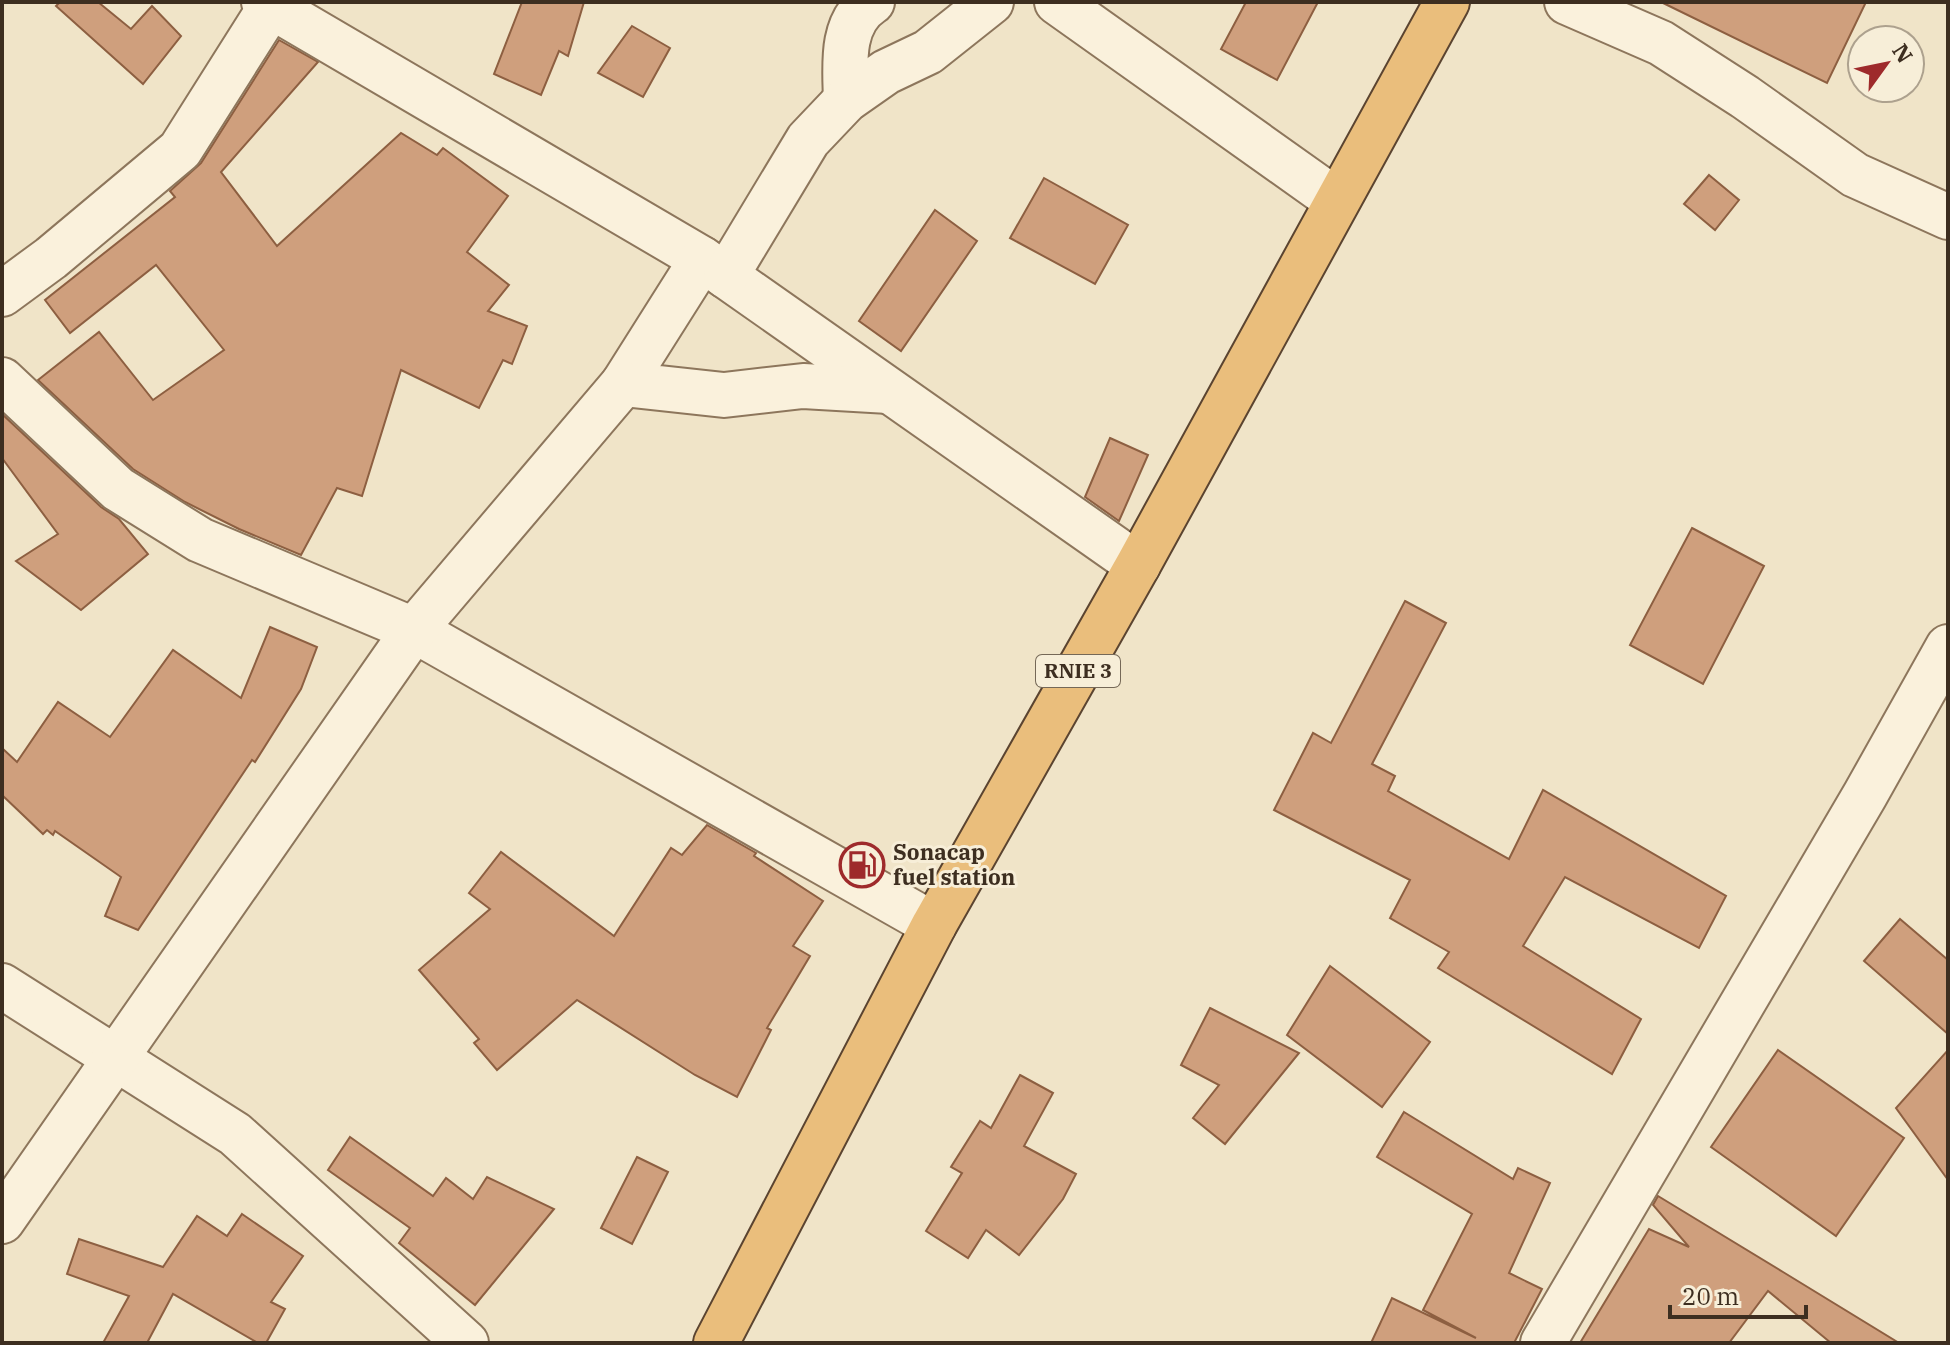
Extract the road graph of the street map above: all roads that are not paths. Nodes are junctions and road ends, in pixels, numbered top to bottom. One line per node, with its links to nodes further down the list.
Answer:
1 (872, 2): 7 (street)
2 (991, 2): 7 (street)
3 (1057, 2): 8 (street)
4 (1447, 2): 8 (highway, RNIE 3)
5 (1567, 2): 9 (street)
6 (268, 4): 10 (street); 11 (street)
7 (846, 100): 10 (street)
8 (1337, 201): 15 (highway, RNIE 3)
9 (1948, 217)
10 (714, 268): 13 (street); 14 (street)
11 (2, 294)
12 (2, 380): 16 (street)
13 (623, 384): 14 (street); 16 (street)
14 (889, 391): 15 (street)
15 (1138, 565): 18 (highway, RNIE 3)
16 (414, 630): 18 (street); 20 (street)
17 (1945, 661): 24 (street)
18 (934, 925): 23 (highway, RNIE 3)
19 (2, 986): 20 (street)
20 (115, 1057): 21 (street); 22 (street)
21 (2, 1221)
22 (466, 1343)
23 (716, 1343)
24 (1543, 1343)

